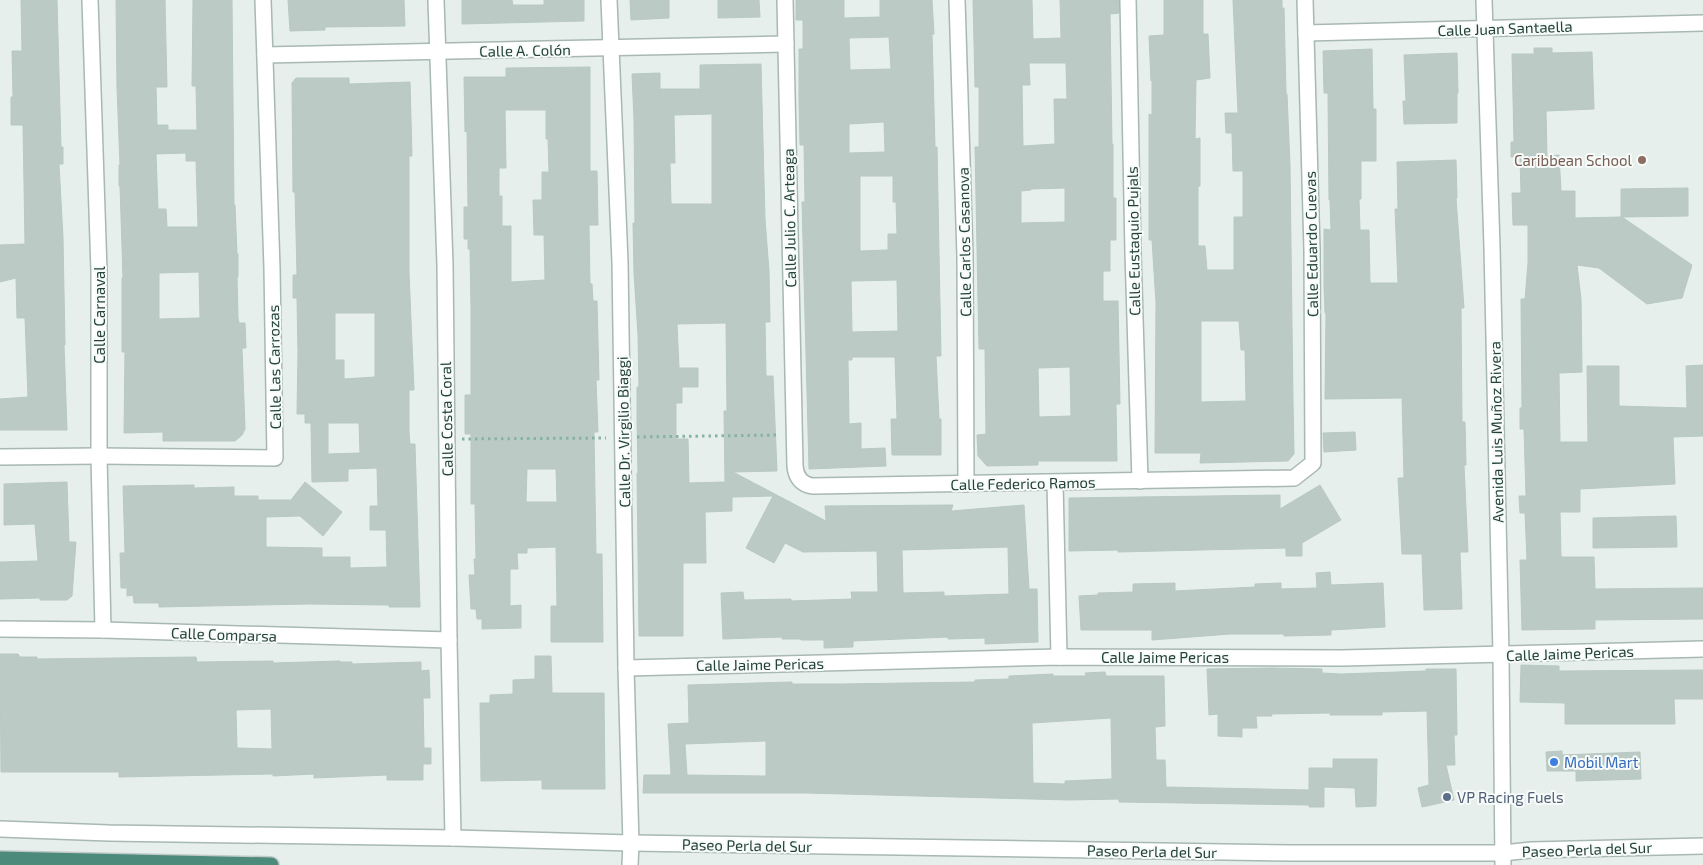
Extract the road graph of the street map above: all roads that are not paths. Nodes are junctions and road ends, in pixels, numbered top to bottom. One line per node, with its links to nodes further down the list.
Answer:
1 (90, 0): 18 (street, Calle Carnaval)
2 (263, 0): 16 (street, Calle Las Carrozas)
3 (436, 0): 15 (street, Calle Costa Coral)
4 (609, 0): 14 (street, Calle Dr. Virgilio Biaggi)
5 (785, 0): 13 (street, Calle Julio C. Arteaga)
6 (957, 0): 23 (street, Calle Carlos Casanova)
7 (1128, 0): 21 (street, Calle Eustaquio Pujals)
8 (1305, 0): 12 (street, Calle Eduardo Cuevas)
9 (1484, 0): 11 (street, Avenida Luis Muñoz Rivera)
10 (1703, 23): 11 (street, Calle Juan Santaella)
11 (1485, 28): 12 (street, Calle Juan Santaella); 28 (street, Avenida Luis Muñoz Rivera)
12 (1306, 33): 20 (street, Calle Eduardo Cuevas)
13 (786, 44): 14 (street, Calle A. Colón); 17 (street, Calle Julio C. Arteaga)
14 (610, 48): 15 (street, Calle A. Colón); 30 (street, Calle Dr. Virgilio Biaggi)
15 (436, 51): 16 (street, Calle A. Colón); 26 (street, Calle Costa Coral)
16 (265, 55): 18 (street, Calle Las Carrozas)
17 (794, 435): 23 (street, Calle Federico Ramos)
18 (99, 456): 19 (street, Calle Las Carrozas); 25 (street, Calle Carnaval)
19 (0, 457)
20 (1294, 478): 21 (street, Calle Federico Ramos)
21 (1140, 481): 22 (street, Calle Federico Ramos)
22 (1055, 483): 23 (street, Calle Federico Ramos); 29 (street)
23 (966, 484)
24 (0, 629): 25 (street, Calle Comparsa)
25 (103, 630): 26 (street, Calle Comparsa)
26 (449, 640): 32 (street, Calle Costa Coral)
27 (1703, 649): 28 (street, Calle Jaime Pericas)
28 (1501, 655): 29 (street, Calle Jaime Pericas); 36 (street, Avenida Luis Muñoz Rivera)
29 (1059, 657): 30 (street, Calle Jaime Pericas)
30 (626, 668): 33 (street, Calle Dr. Virgilio Biaggi)
31 (0, 829): 32 (street, Paseo Perla del Sur)
32 (453, 838): 33 (street, Paseo Perla del Sur)
33 (631, 843): 36 (street, Paseo Perla del Sur); 38 (street, Calle Dr. Virgilio Biaggi)
34 (1703, 846): 36 (street, Paseo Perla del Sur)
35 (0, 859): 37 (highway)
36 (1503, 859)
37 (271, 865)
38 (630, 865)

